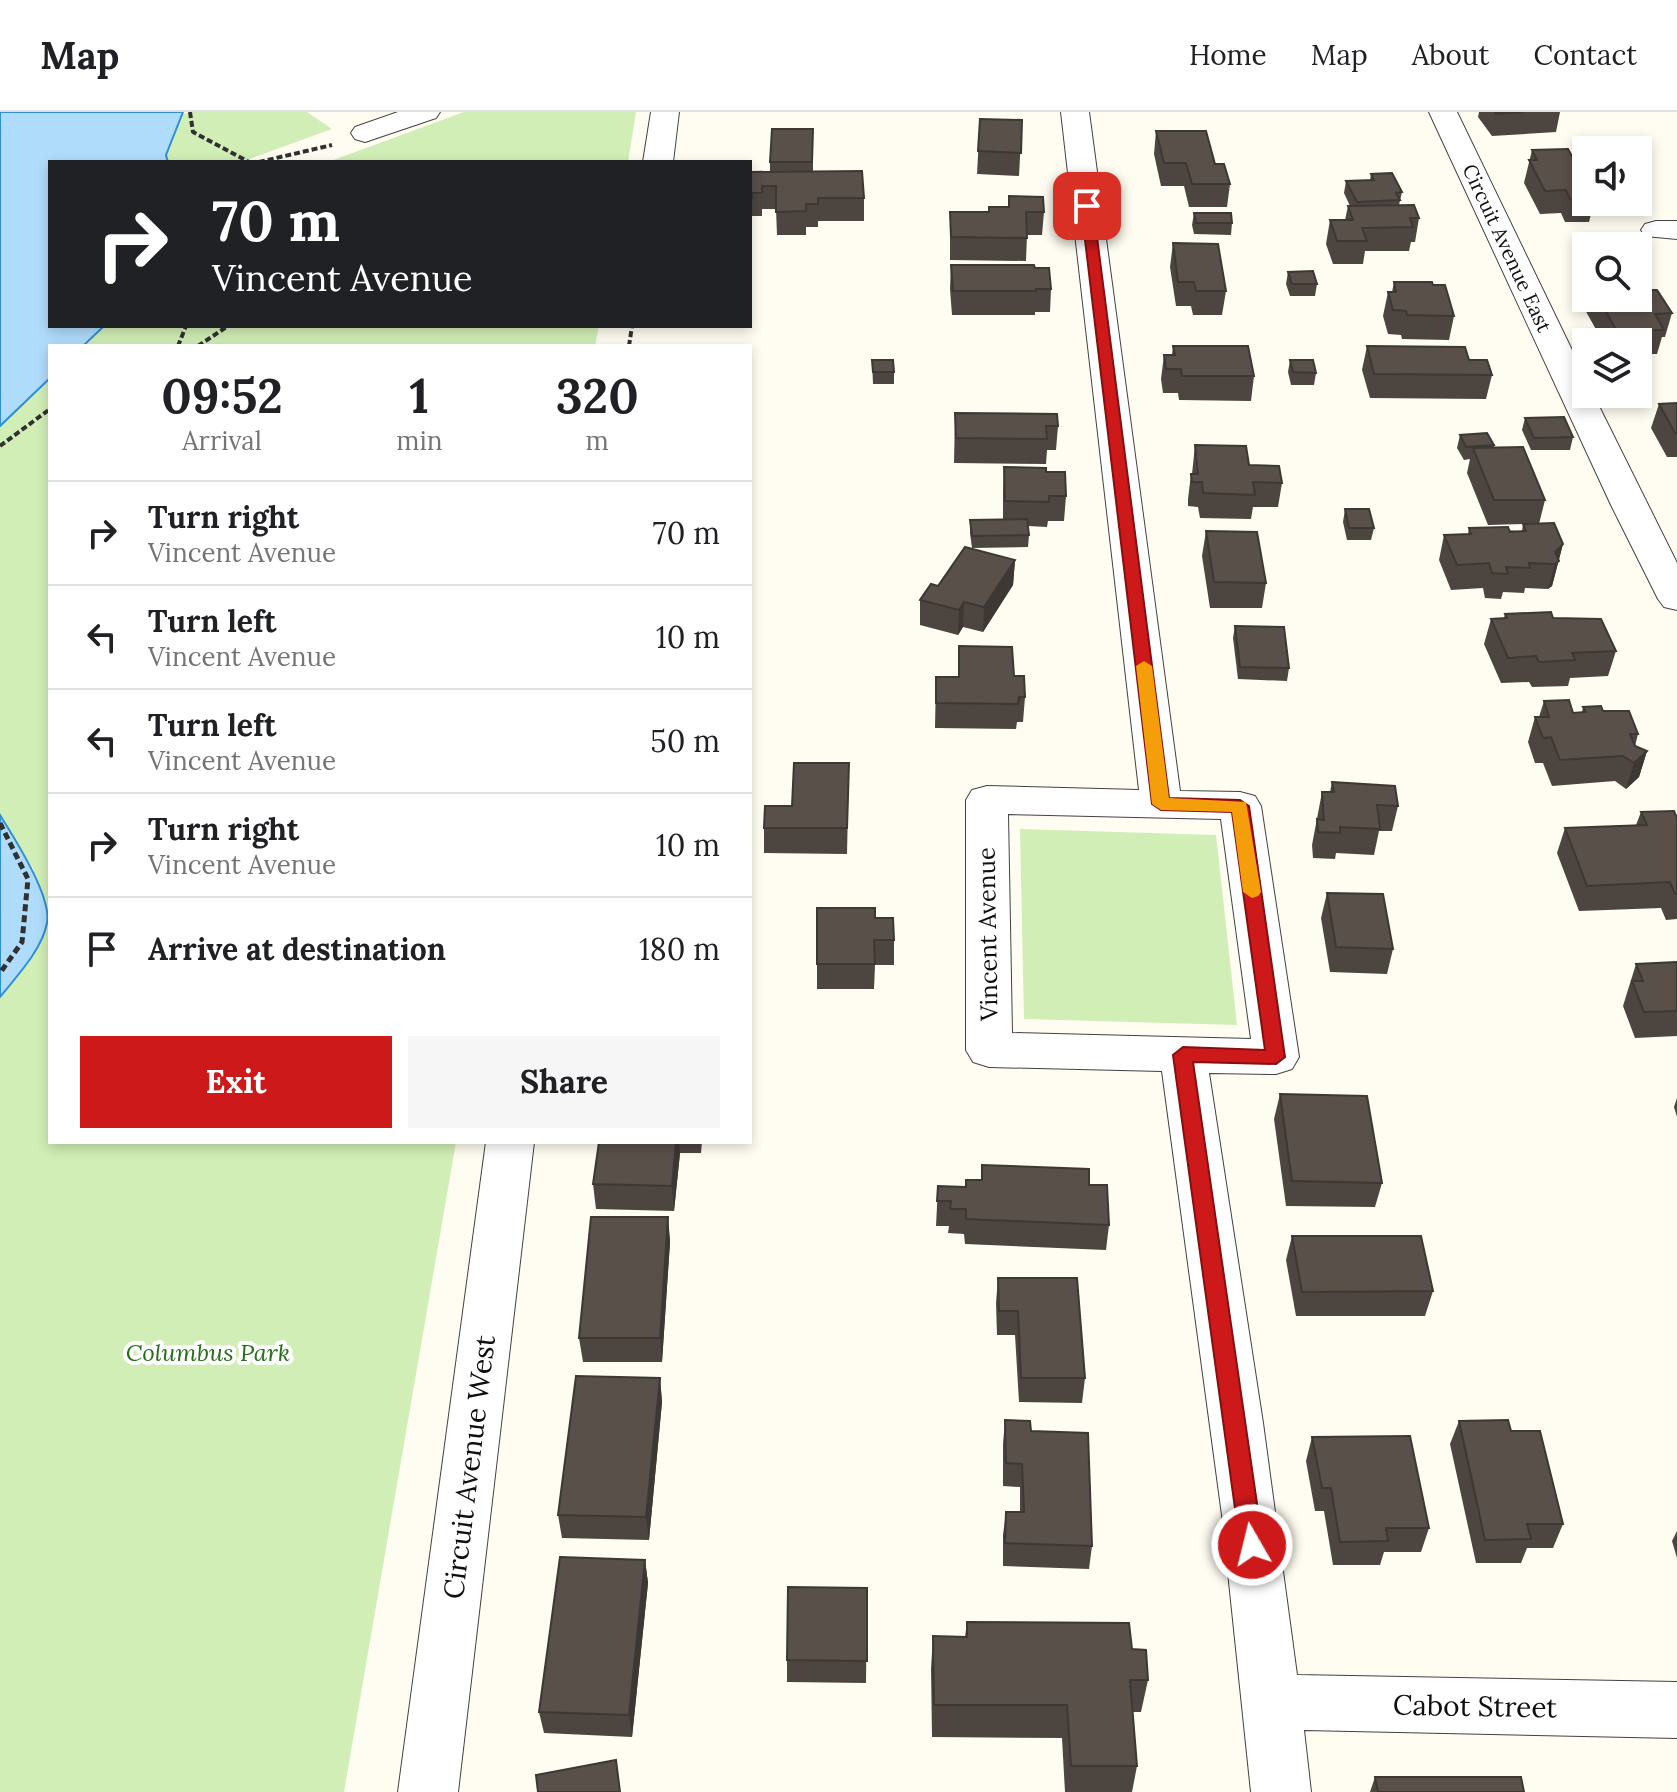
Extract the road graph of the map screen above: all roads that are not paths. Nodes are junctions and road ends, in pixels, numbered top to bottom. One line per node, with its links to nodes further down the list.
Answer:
1 (426, 112): 5 (street)
2 (665, 112): 6 (street)
3 (1075, 112): 8 (street)
4 (1443, 112): 7 (street, Circuit Avenue East)
5 (365, 133)
6 (658, 160)
7 (1677, 599)
8 (1161, 804): 9 (street, Vincent Avenue); 9 (street, Vincent Avenue)
9 (1183, 1055): 11 (street)
10 (510, 1144): 13 (street, Circuit Avenue West)
11 (1273, 1702): 12 (street, Cabot Street); 14 (street)
12 (1677, 1710)
13 (428, 1792)
14 (1281, 1792)

